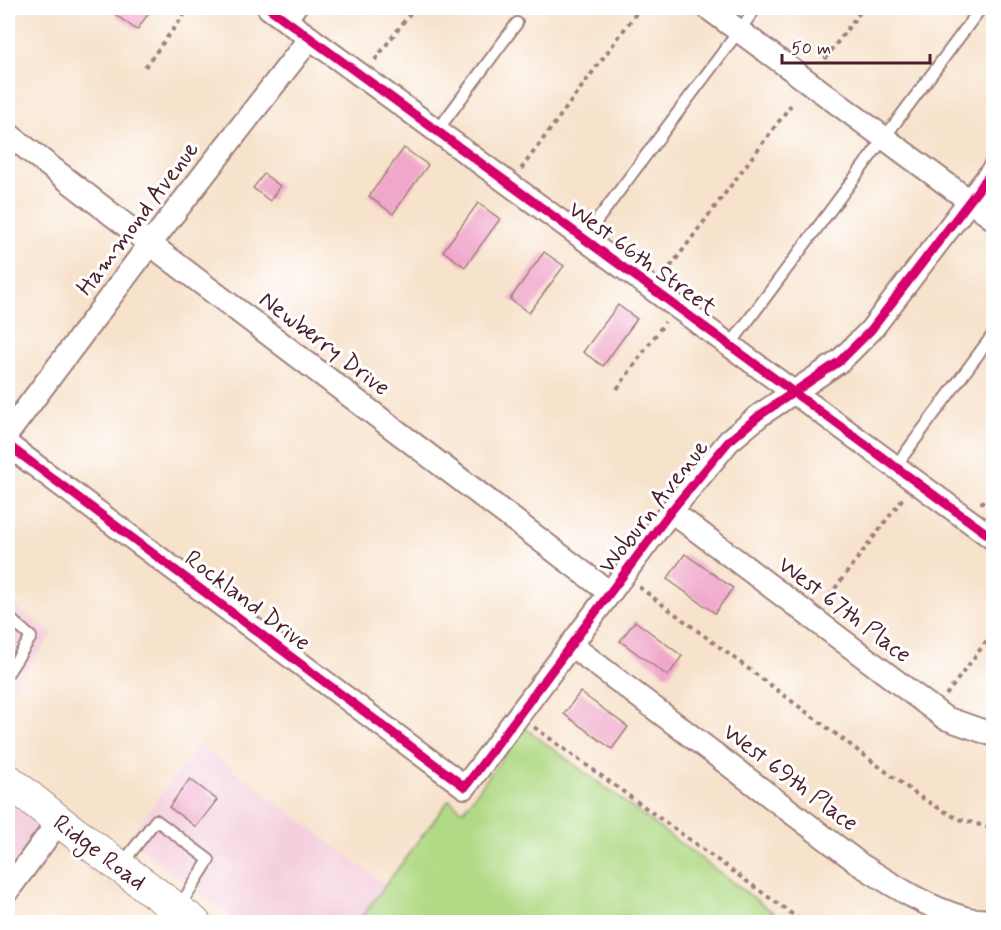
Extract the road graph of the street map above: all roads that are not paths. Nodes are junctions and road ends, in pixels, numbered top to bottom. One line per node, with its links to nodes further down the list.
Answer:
1 (269, 8): 5 (street, West 66th Street)
2 (708, 8): 7 (street)
3 (756, 8): 7 (lane)
4 (981, 8): 11 (lane)
5 (296, 15): 8 (street, West 66th Street)
6 (518, 23): 9 (lane)
7 (739, 31): 11 (street); 15 (lane)
8 (310, 38): 9 (street, West 66th Street); 16 (street, Hammond Avenue)
9 (437, 131): 15 (street, West 66th Street)
10 (8, 134): 16 (street, Newberry Drive)
11 (884, 138): 13 (street); 18 (lane)
12 (993, 169): 13 (street, Woburn Avenue)
13 (969, 201): 14 (street); 19 (street, Woburn Avenue)
14 (993, 219)
15 (584, 238): 18 (street, West 66th Street)
16 (150, 244): 20 (street, Hammond Avenue); 25 (street, Newberry Drive)
17 (993, 333): 22 (lane)
18 (730, 345): 19 (street, West 66th Street)
19 (793, 392): 22 (street, West 66th Street); 23 (street, Woburn Avenue)
20 (8, 433)
21 (8, 445): 31 (street, Rockland Drive)
22 (895, 467): 24 (street, West 66th Street)
23 (671, 511): 25 (street, Woburn Avenue); 29 (street, West 67th Place)
24 (993, 539)
25 (610, 593): 27 (street, Woburn Avenue)
26 (8, 618): 28 (lane)
27 (571, 645): 31 (street, Woburn Avenue); 36 (street, West 69th Place)
28 (8, 673)
29 (993, 735)
30 (8, 780): 32 (main road, Ridge Road)
31 (465, 787)
32 (59, 821): 33 (main road, Ridge Road); 34 (street)
33 (120, 866): 35 (main road, Ridge Road); 35 (lane)
34 (11, 878)
35 (186, 916)
36 (993, 921)

